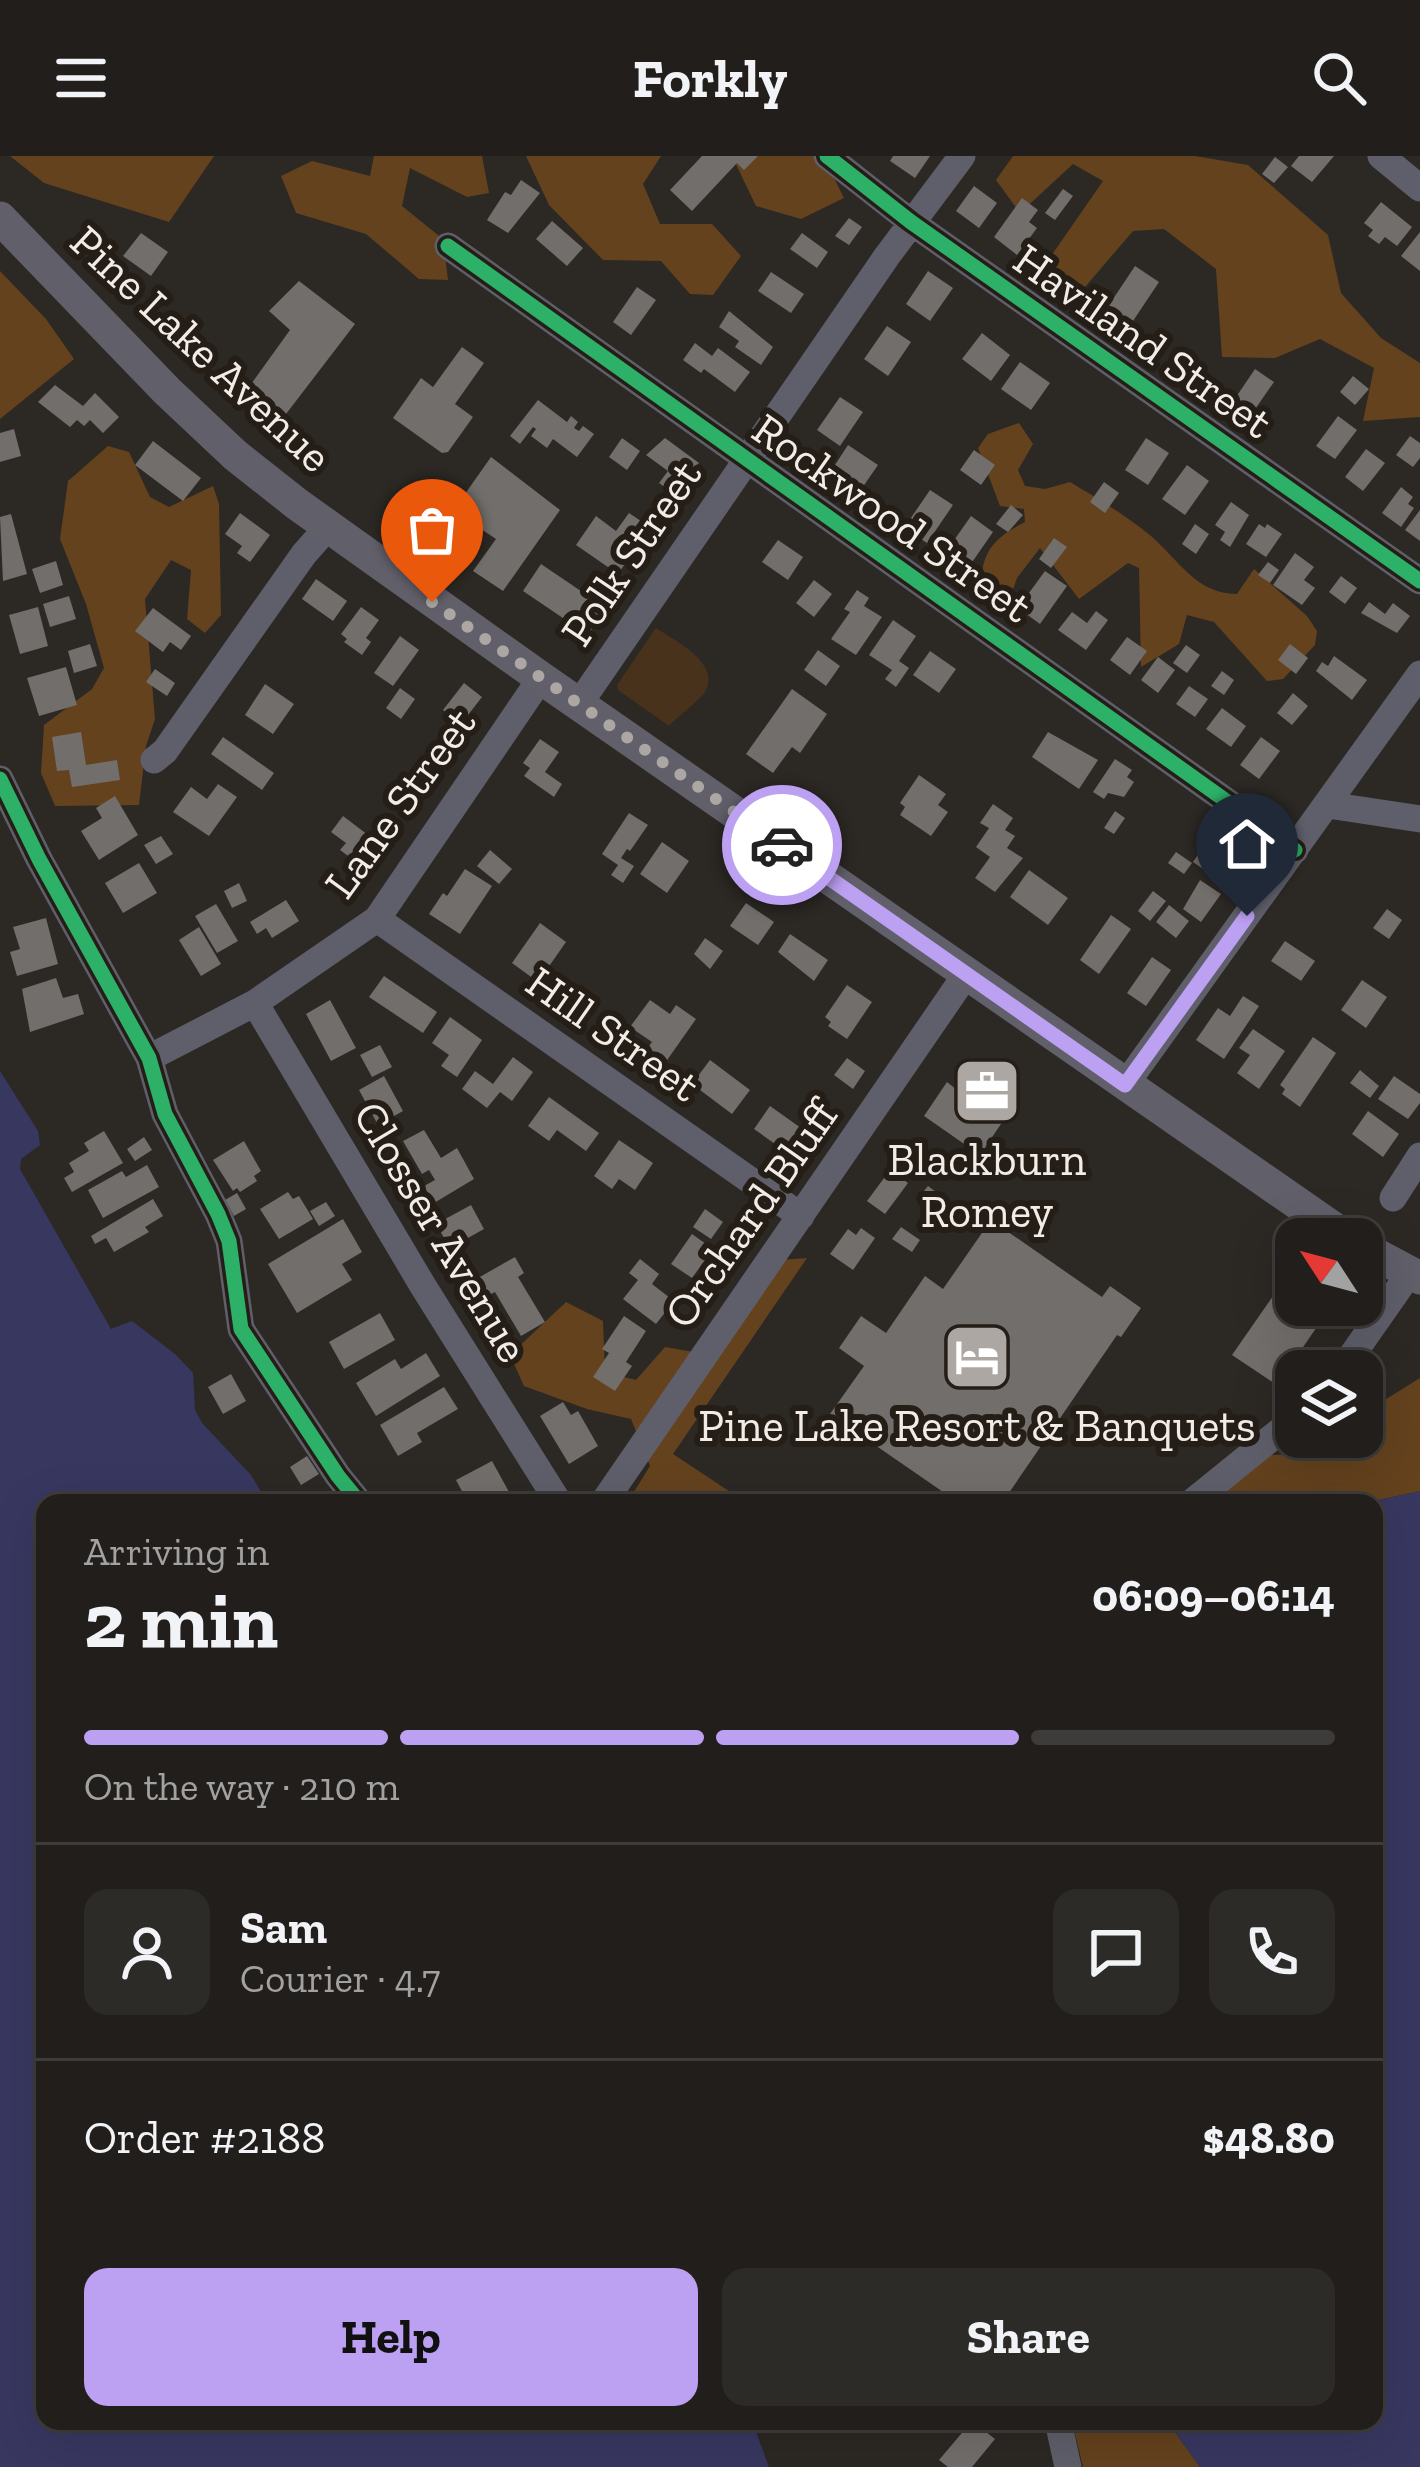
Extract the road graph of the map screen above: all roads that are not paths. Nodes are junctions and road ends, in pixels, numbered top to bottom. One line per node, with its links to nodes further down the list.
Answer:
1 (827, 156): 6 (street, Haviland Street)
2 (962, 156): 6 (street, Polk Street)
3 (1381, 156): 4 (street)
4 (1420, 188)
5 (0, 218): 9 (main road, Pine Lake Avenue)
6 (911, 222): 8 (street, Polk Street); 10 (street, Haviland Street)
7 (448, 246): 8 (street, Rockwood Street)
8 (746, 459): 13 (street, Polk Street); 18 (street, Rockwood Street)
9 (328, 527): 12 (main road, Pine Lake Avenue); 14 (street)
10 (1420, 581)
11 (1420, 674): 16 (street)
12 (541, 678): 13 (main road, Pine Lake Avenue); 19 (street, Lane Street)
13 (579, 704): 20 (main road, Pine Lake Avenue)
14 (154, 760)
15 (0, 779): 22 (street)
16 (1328, 805): 17 (street); 18 (street)
17 (1420, 819)
18 (1295, 850): 23 (street)
19 (377, 920): 21 (street, Lane Street); 26 (street, Hill Street)
20 (967, 973): 23 (main road, Pine Lake Avenue); 26 (street, Orchard Bluff)
21 (255, 1003): 22 (street, Lane Street); 33 (street, Closser Avenue)
22 (149, 1058): 32 (street)
23 (1125, 1085): 27 (main road, Pine Lake Avenue)
24 (1420, 1156): 25 (street)
25 (1393, 1198)
26 (801, 1216): 34 (street, Orchard Bluff)
27 (1318, 1218)
28 (1383, 1258): 29 (main road)
29 (1415, 1276): 30 (street)
30 (1357, 1350)
31 (1275, 1435): 35 (street)
32 (353, 1494)
33 (553, 1494)
34 (609, 1494)
35 (1202, 1494)
36 (1060, 2430): 37 (street)
37 (1068, 2467)

